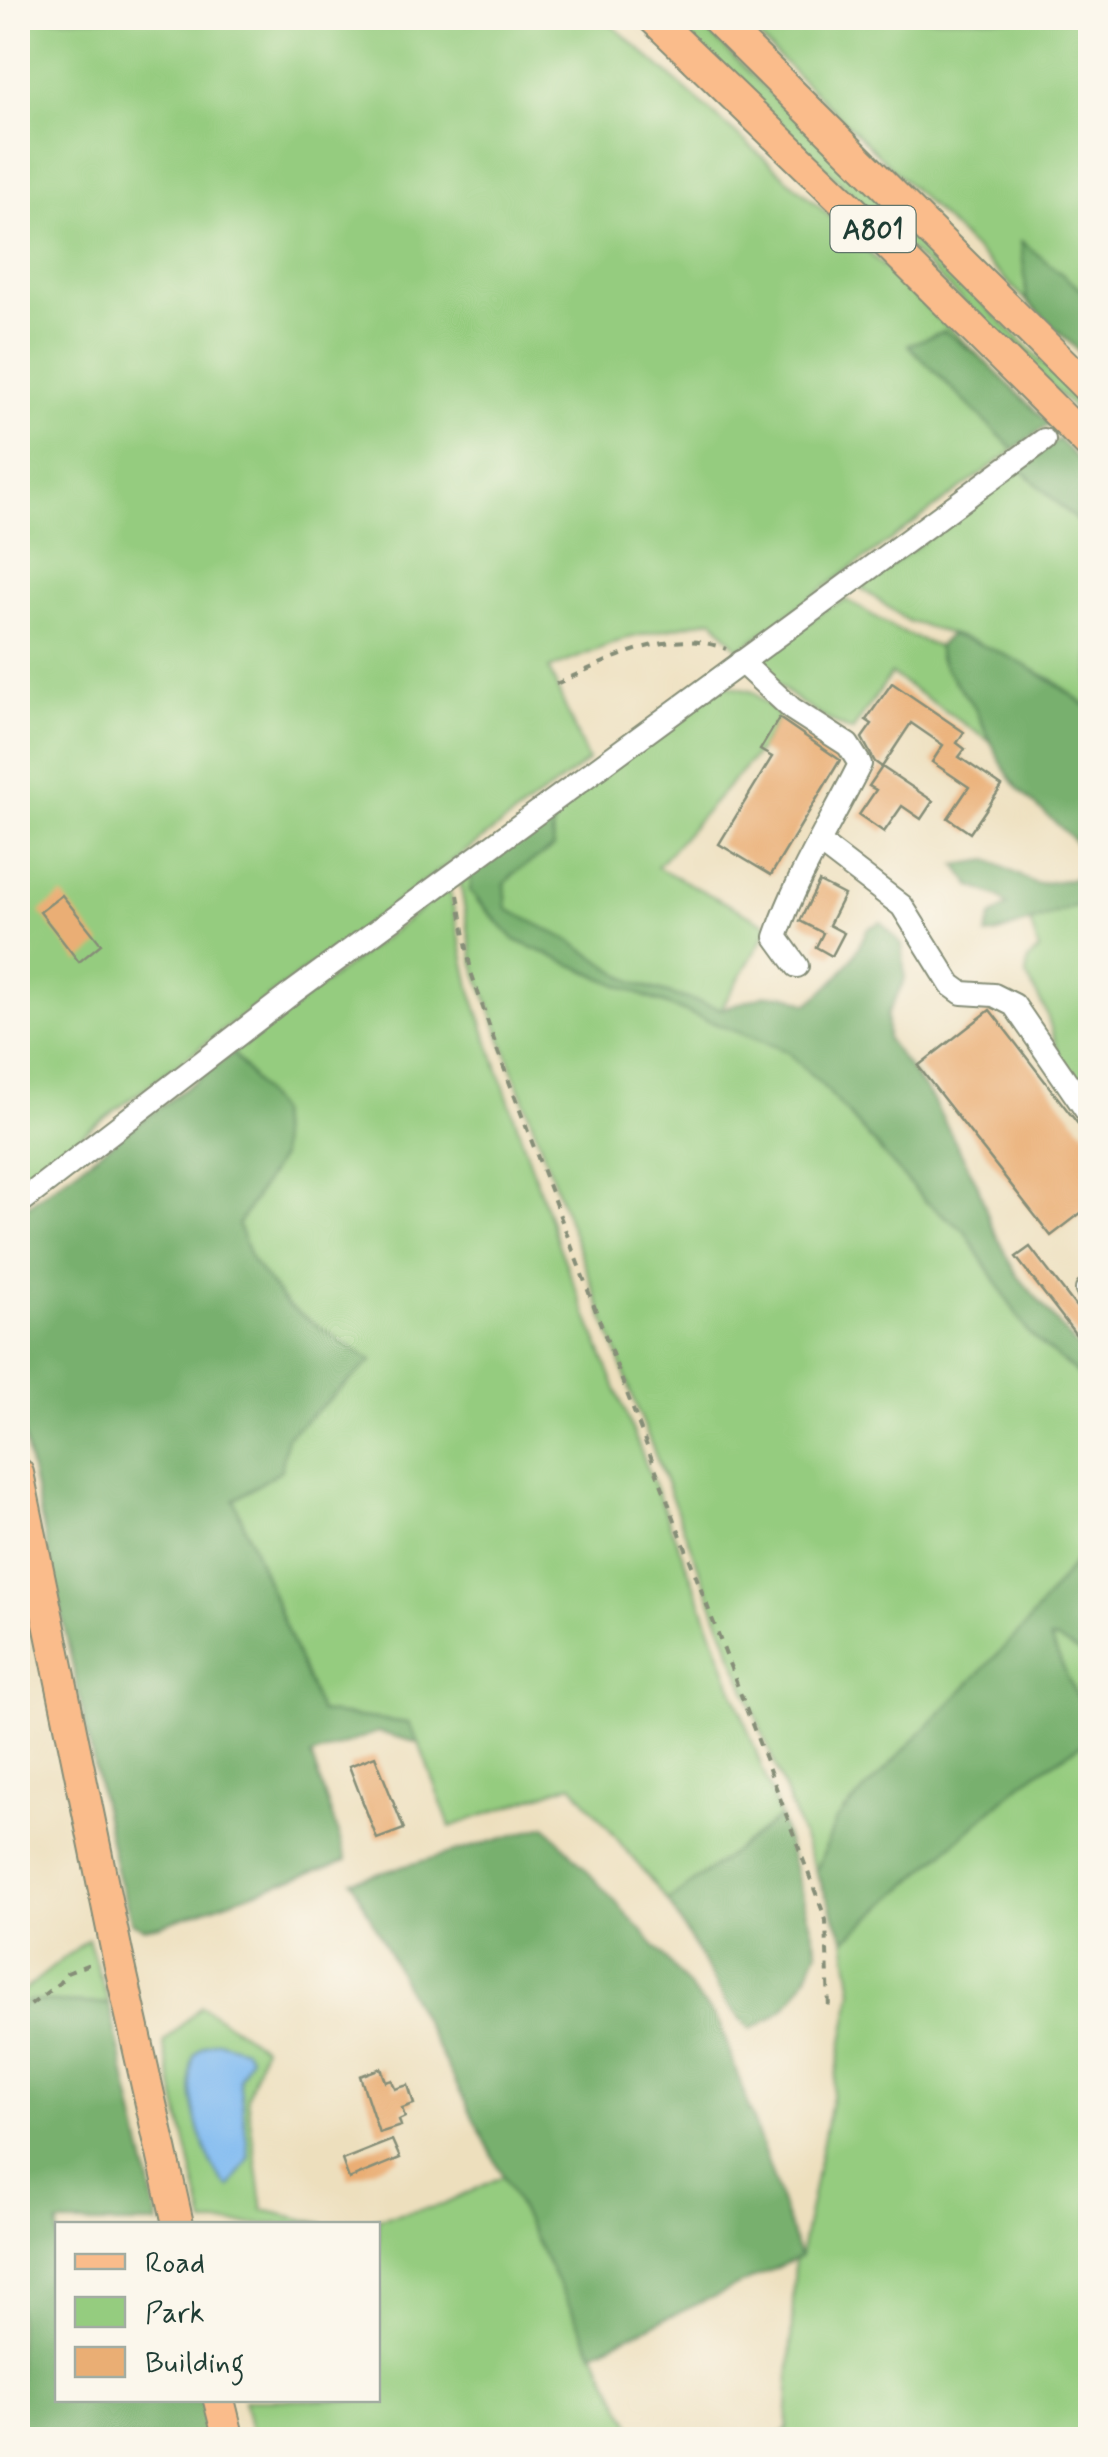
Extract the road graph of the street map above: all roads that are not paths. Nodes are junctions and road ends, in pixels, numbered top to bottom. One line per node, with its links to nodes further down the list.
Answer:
1 (653, 18): 5 (main road, A801)
2 (716, 18): 3 (main road, A801)
3 (1090, 390)
4 (1044, 440): 6 (lane)
5 (1090, 444)
6 (741, 662): 7 (lane); 10 (lane)
7 (821, 844): 8 (lane); 9 (lane)
8 (797, 966)
9 (1090, 1116)
10 (18, 1204)
11 (18, 1472): 12 (main road)
12 (178, 2222)
13 (219, 2402): 14 (main road)
14 (228, 2440)

